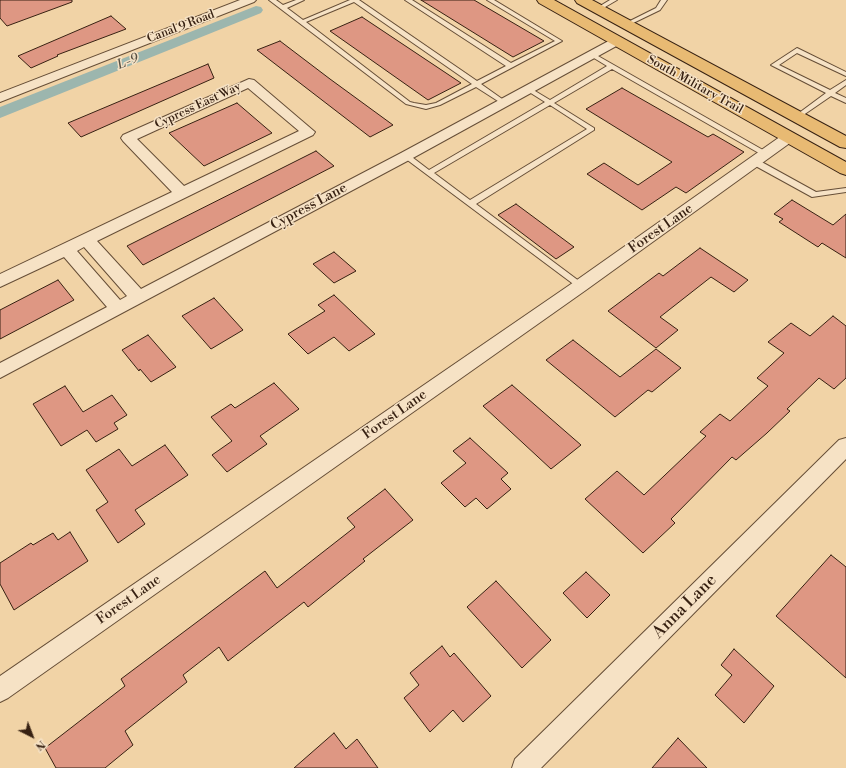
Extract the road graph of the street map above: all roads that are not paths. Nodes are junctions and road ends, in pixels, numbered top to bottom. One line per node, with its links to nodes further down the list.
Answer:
1 (250, 0): 25 (street, Canal 9 Road)
2 (272, 0): 12 (lane)
3 (301, 0): 12 (lane)
4 (355, 0): 14 (lane); 22 (lane)
5 (408, 0): 18 (lane)
6 (504, 0): 11 (lane)
7 (544, 0): 16 (main road, South Military Trail)
8 (582, 0): 13 (main road, South Military Trail)
9 (614, 0): 13 (lane)
10 (664, 0): 15 (lane)
11 (493, 2): 18 (lane)
12 (282, 8): 14 (lane)
13 (598, 9): 15 (main road, South Military Trail)
14 (302, 22): 22 (lane)
15 (627, 24): 30 (main road, South Military Trail)
16 (616, 41): 17 (street, Cypress Lane); 29 (main road, South Military Trail)
17 (591, 54): 19 (lane); 23 (street, Cypress Lane)
18 (511, 66): 22 (lane)
19 (612, 66): 28 (lane); 35 (lane)
20 (846, 74): 24 (lane)
21 (846, 82): 24 (lane)
22 (476, 84): 26 (lane)
23 (528, 89): 26 (street, Cypress Lane); 28 (lane)
24 (830, 93): 27 (lane); 30 (lane)
25 (0, 98)
26 (503, 102): 34 (street, Cypress Lane)
27 (846, 102)
28 (550, 103): 37 (lane); 40 (lane)
29 (737, 108): 30 (main road); 31 (main road, South Military Trail)
30 (797, 116): 32 (main road, South Military Trail)
31 (789, 137): 33 (main road); 35 (street, Forest Lane); 36 (main road, South Military Trail)
32 (846, 143)
33 (846, 154)
34 (406, 156): 37 (lane); 45 (street, Cypress Lane)
35 (760, 158): 38 (lane); 44 (street, Forest Lane)
36 (846, 169)
37 (429, 173): 40 (lane)
38 (846, 190)
39 (182, 193): 39 (street, Cypress East Way); 41 (street, Cypress East Way)
40 (470, 204): 44 (lane)
41 (87, 240): 42 (street, Cypress East Way); 45 (street)
42 (67, 250): 43 (street, Cypress East Way); 46 (street)
43 (0, 281)
44 (580, 286): 49 (street, Forest Lane)
45 (138, 297): 46 (street, Cypress Lane)
46 (118, 308): 47 (street, Cypress Lane)
47 (0, 370)
48 (846, 446): 50 (street, Anna Lane)
49 (0, 690)
50 (524, 768)

